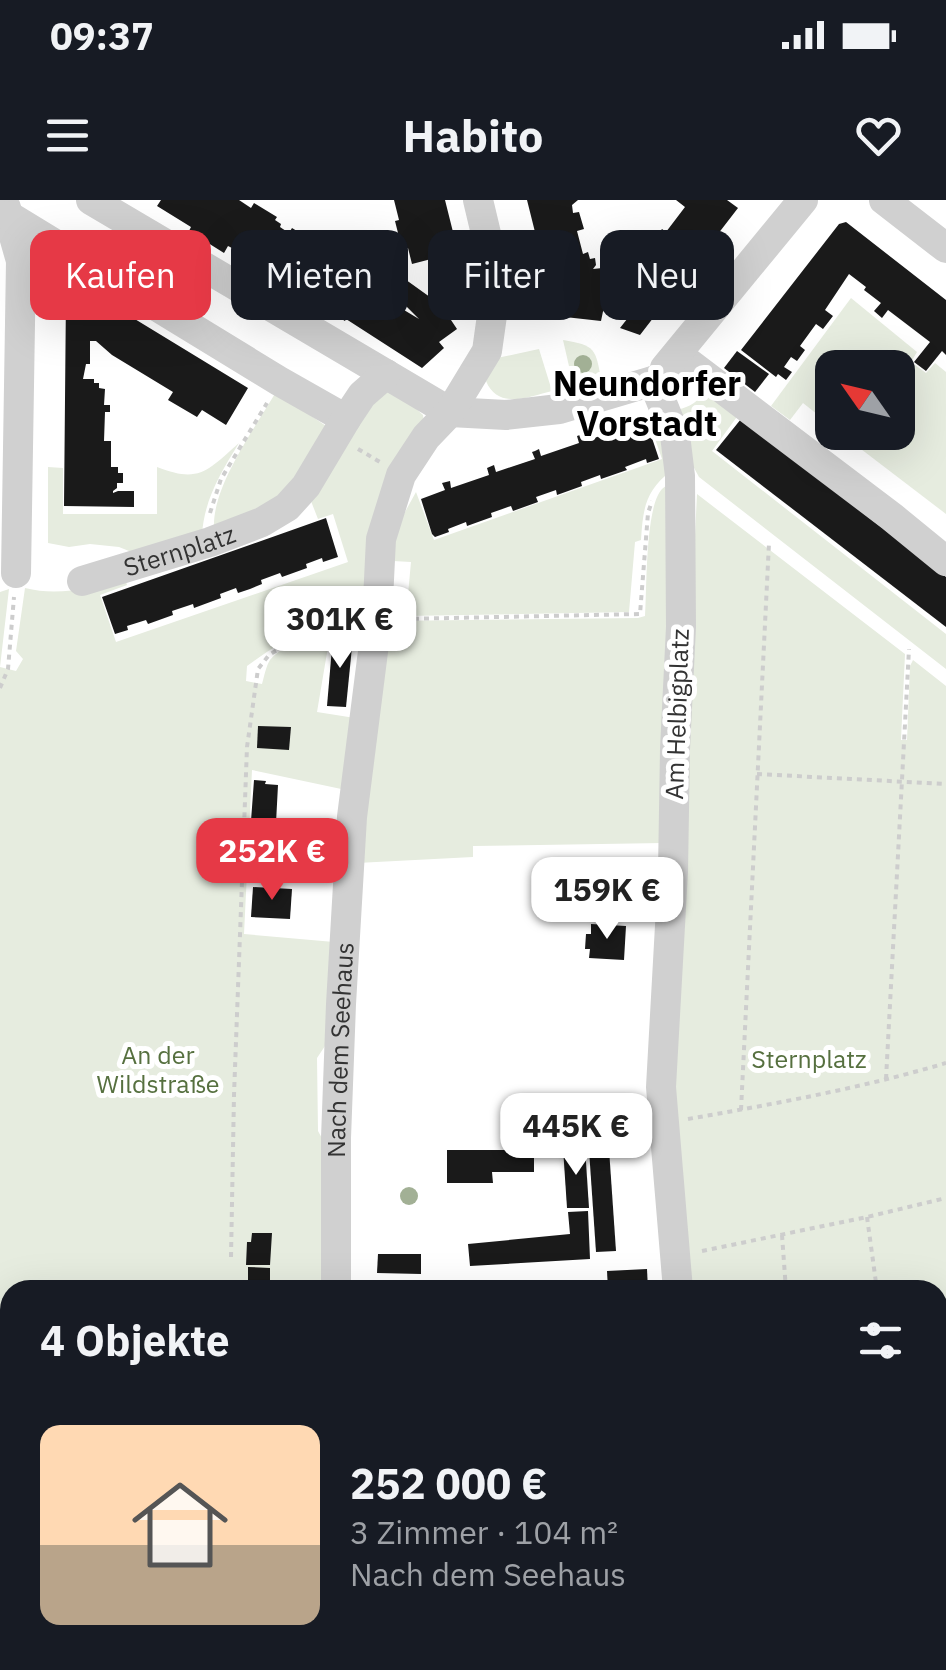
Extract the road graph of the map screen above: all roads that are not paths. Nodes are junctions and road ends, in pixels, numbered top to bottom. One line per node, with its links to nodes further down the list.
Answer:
1 (91, 200): 8 (street)
2 (478, 200): 10 (street, Nach dem Seehaus)
3 (802, 200): 7 (street)
4 (884, 200): 6 (street)
5 (6, 208): 11 (street); 13 (street)
6 (946, 248)
7 (678, 355): 9 (street); 12 (street)
8 (386, 374): 10 (street); 11 (street, Sternplatz)
9 (653, 382): 10 (street); 16 (street, Am Helbigplatz)
10 (450, 412): 15 (street, Nach dem Seehaus)
11 (341, 427): 14 (street, Sternplatz)
12 (946, 561)
13 (16, 573)
14 (82, 581)
15 (336, 1280)
16 (677, 1280)

